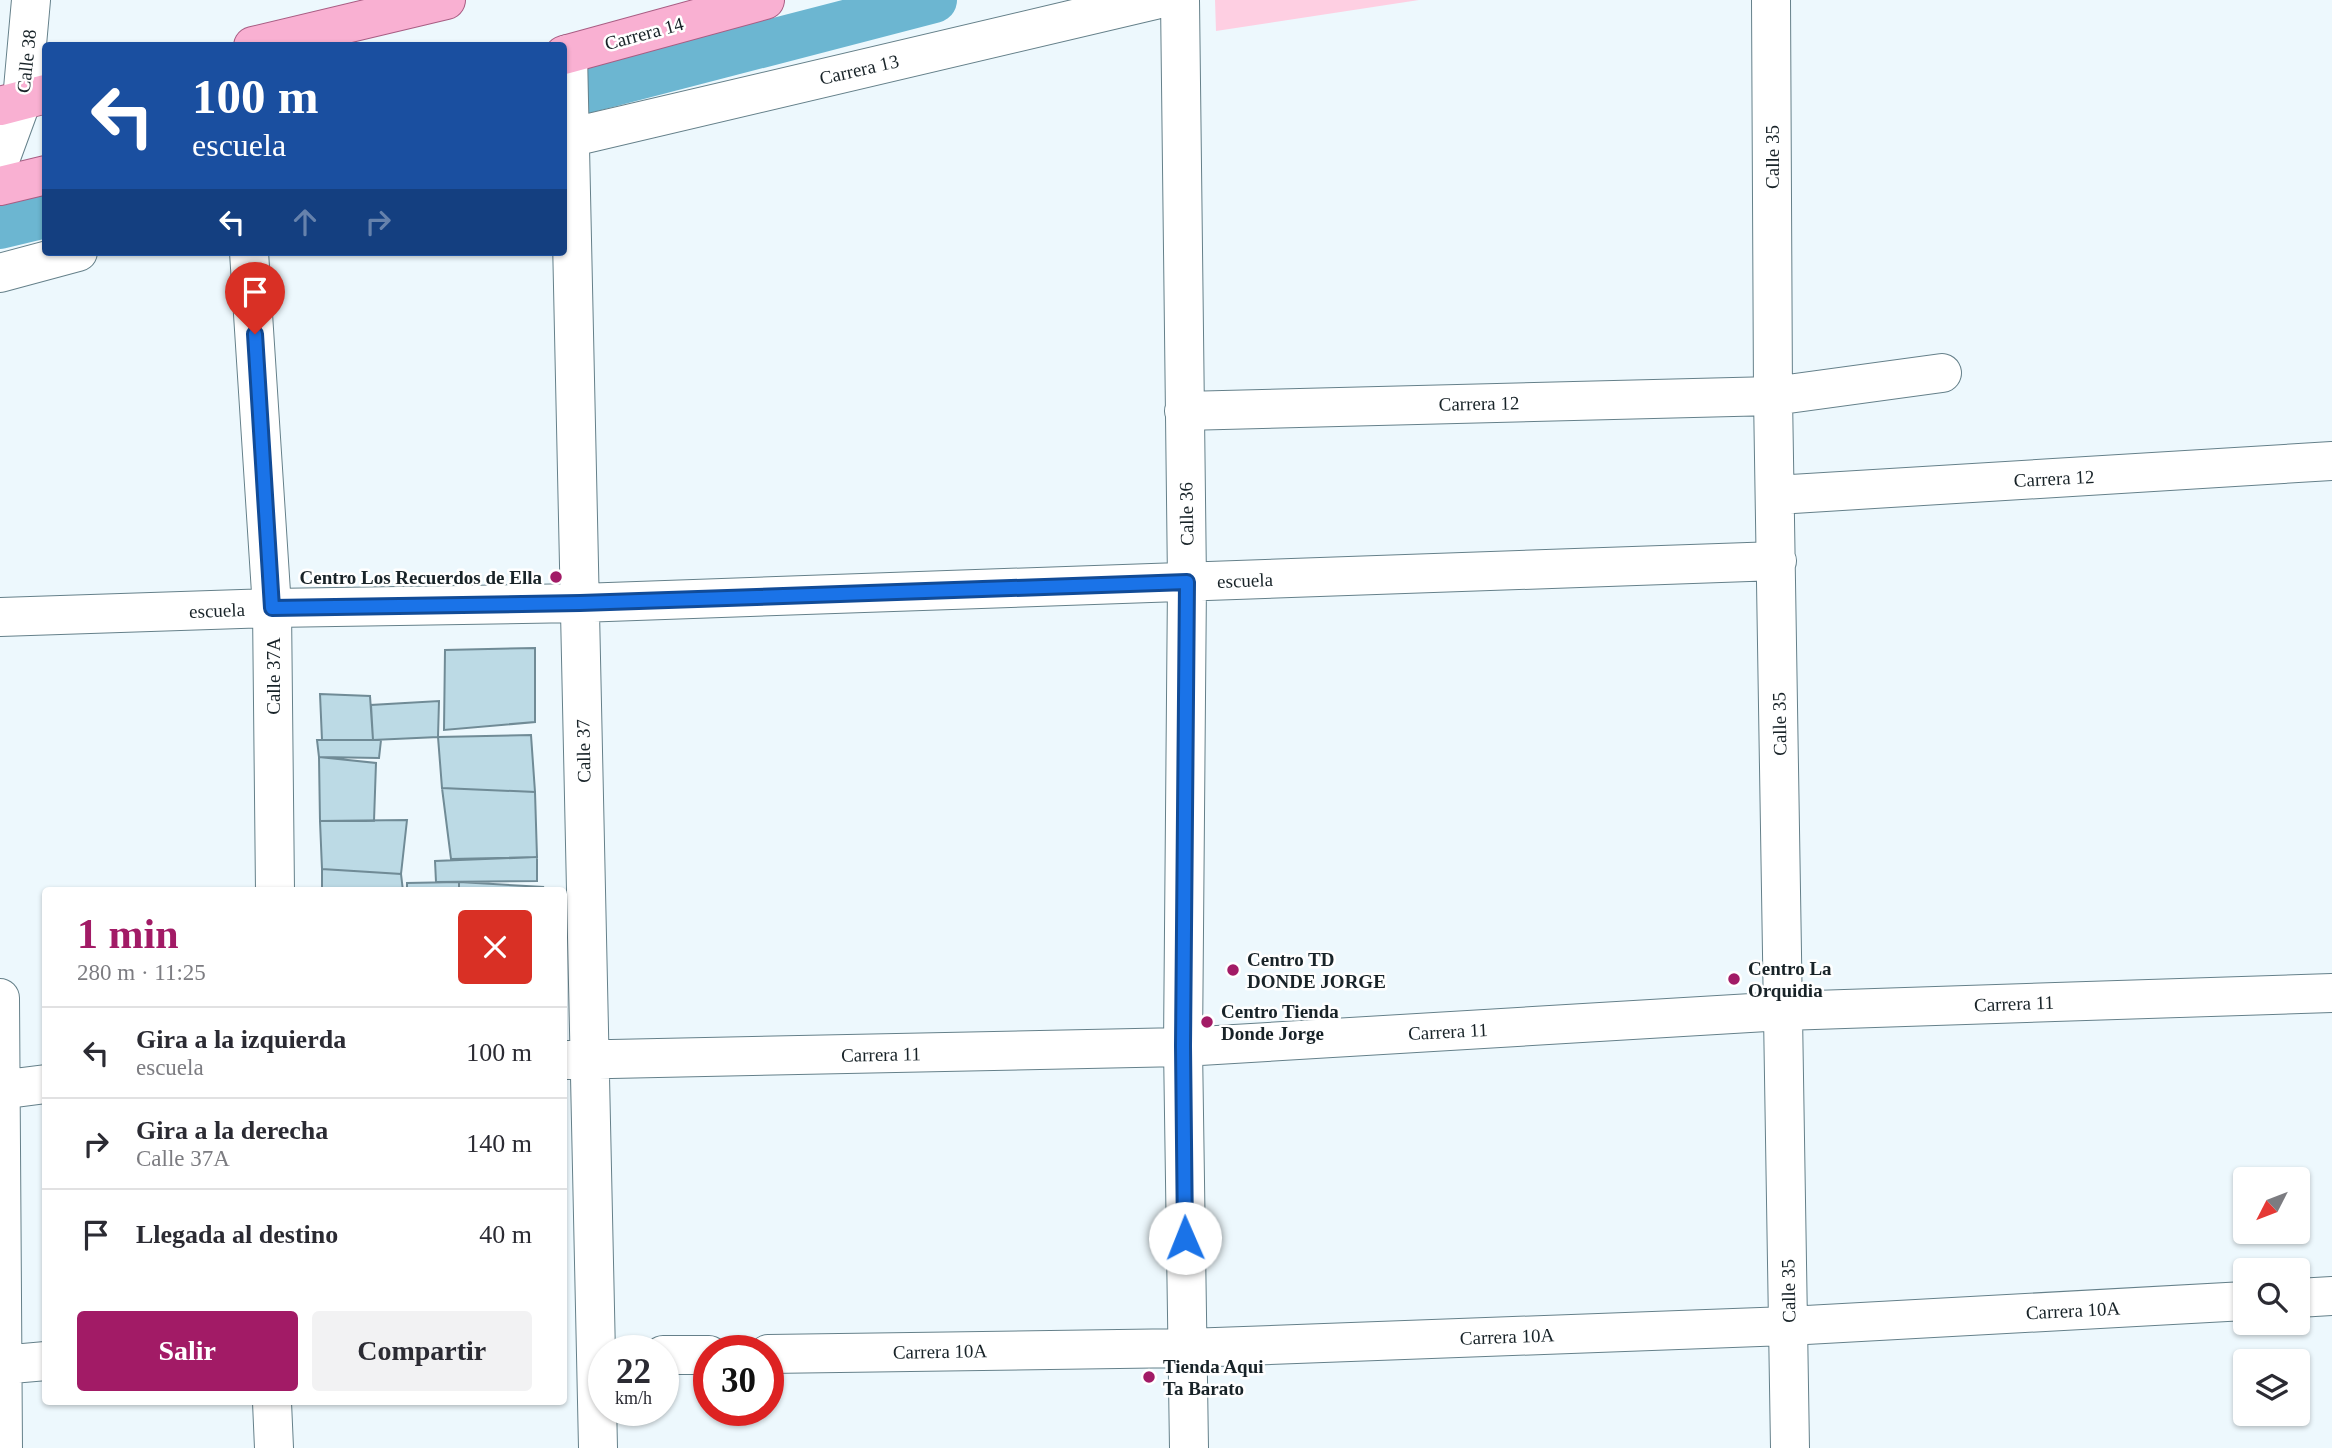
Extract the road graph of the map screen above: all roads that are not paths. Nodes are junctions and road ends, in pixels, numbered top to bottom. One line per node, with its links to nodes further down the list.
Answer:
1 (31, 0): 9 (street, Calle 38)
2 (446, 0): 7 (main road)
3 (765, 0): 8 (main road, Carrera 14)
4 (1155, 0): 10 (street, Carrera 13)
5 (1180, 0): 19 (street, Calle 36)
6 (1771, 0): 18 (street, Calle 35)
7 (270, 42)
8 (567, 63): 10 (street, Calle 37)
9 (23, 100): 11 (street, Calle 38)
10 (567, 136): 24 (street, Calle 37)
11 (0, 160)
12 (42, 176): 13 (main road)
13 (0, 186)
14 (63, 256): 16 (street)
15 (249, 256): 25 (street, Calle 37A)
16 (0, 273)
17 (1942, 373): 18 (street, Carrera 12)
18 (1773, 396): 19 (street, Carrera 12); 21 (street, Calle 35)
19 (1184, 411): 23 (street, Calle 36)
20 (2332, 461): 21 (street, Carrera 12)
21 (1776, 495): 22 (street, Calle 35)
22 (1777, 561): 23 (street, escuela); 30 (street, Calle 35)
23 (1187, 582): 24 (street, escuela); 31 (street, Calle 36)
24 (580, 603): 25 (street, escuela); 32 (street, Calle 37)
25 (272, 608): 26 (street, escuela); 27 (street, Calle 37A)
26 (0, 617)
27 (275, 887)
28 (2332, 993): 30 (street, Carrera 11)
29 (0, 999): 34 (street)
30 (1784, 1011): 31 (street, Carrera 11); 38 (street, Calle 35)
31 (1183, 1046): 32 (street, Carrera 11); 39 (street, Calle 36)
32 (576, 1060): 41 (street, Calle 37)
33 (42, 1085): 34 (street)
34 (0, 1090): 43 (street)
35 (2332, 1296): 36 (street)
36 (2310, 1297)
37 (2233, 1302): 38 (street, Carrera 10A)
38 (1788, 1326): 39 (street, Carrera 10A); 49 (street, Calle 35)
39 (1187, 1348): 40 (street, Carrera 10A); 48 (street, Calle 36)
40 (784, 1354)
41 (587, 1355): 47 (street, Calle 37)
42 (42, 1361): 43 (street)
43 (1, 1365): 45 (street)
44 (272, 1405): 46 (street)
45 (3, 1448)
46 (274, 1448)
47 (598, 1448)
48 (1189, 1448)
49 (1790, 1448)

